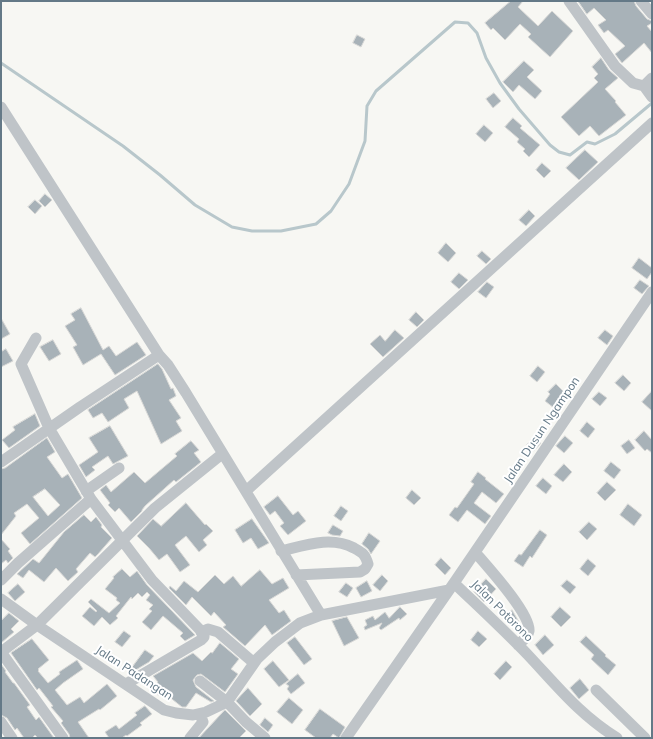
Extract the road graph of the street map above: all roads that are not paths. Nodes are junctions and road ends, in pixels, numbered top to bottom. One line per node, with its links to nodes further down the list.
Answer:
1 (569, 1): 4 (street)
2 (641, 1): 3 (street)
3 (652, 14)
4 (648, 82): 5 (street)
5 (652, 97)
6 (1, 107): 10 (street)
7 (652, 123): 15 (street)
8 (652, 292): 19 (street, Jalan Dusun Ngampon)
9 (36, 338): 11 (street)
10 (159, 355): 11 (street); 12 (street)
11 (49, 428): 13 (street); 16 (street)
12 (222, 454): 15 (street); 17 (street)
13 (2, 460)
14 (119, 468): 16 (street)
15 (246, 491): 18 (street)
16 (88, 495): 17 (street); 21 (street)
17 (122, 540): 25 (street); 26 (street)
18 (281, 551): 20 (street); 20 (street)
19 (475, 552): 22 (street, Jalan Dusun Ngampon); 27 (street)
20 (296, 575): 24 (street)
21 (1, 580)
22 (452, 586): 24 (street, Jalan Padangan); 27 (street, Jalan Potorono); 40 (street)
23 (1, 599): 25 (street, Jalan Padangan)
24 (321, 615): 29 (street, Jalan Padangan)
25 (37, 625): 28 (street); 31 (street, Jalan Padangan)
26 (201, 632): 29 (street); 31 (street)
27 (518, 645): 41 (street, Jalan Potorono)
28 (1, 652): 37 (street)
29 (254, 663): 33 (street, Jalan Padangan)
30 (200, 681): 33 (street)
31 (126, 684): 34 (street, Jalan Padangan)
32 (596, 690): 42 (street)
33 (227, 702): 34 (street, Jalan Padangan); 39 (street)
34 (200, 714): 38 (street)
35 (1, 722): 36 (street)
36 (12, 738)
37 (64, 738)
38 (190, 738)
39 (265, 738)
40 (346, 738)
41 (617, 738)
42 (645, 738)

